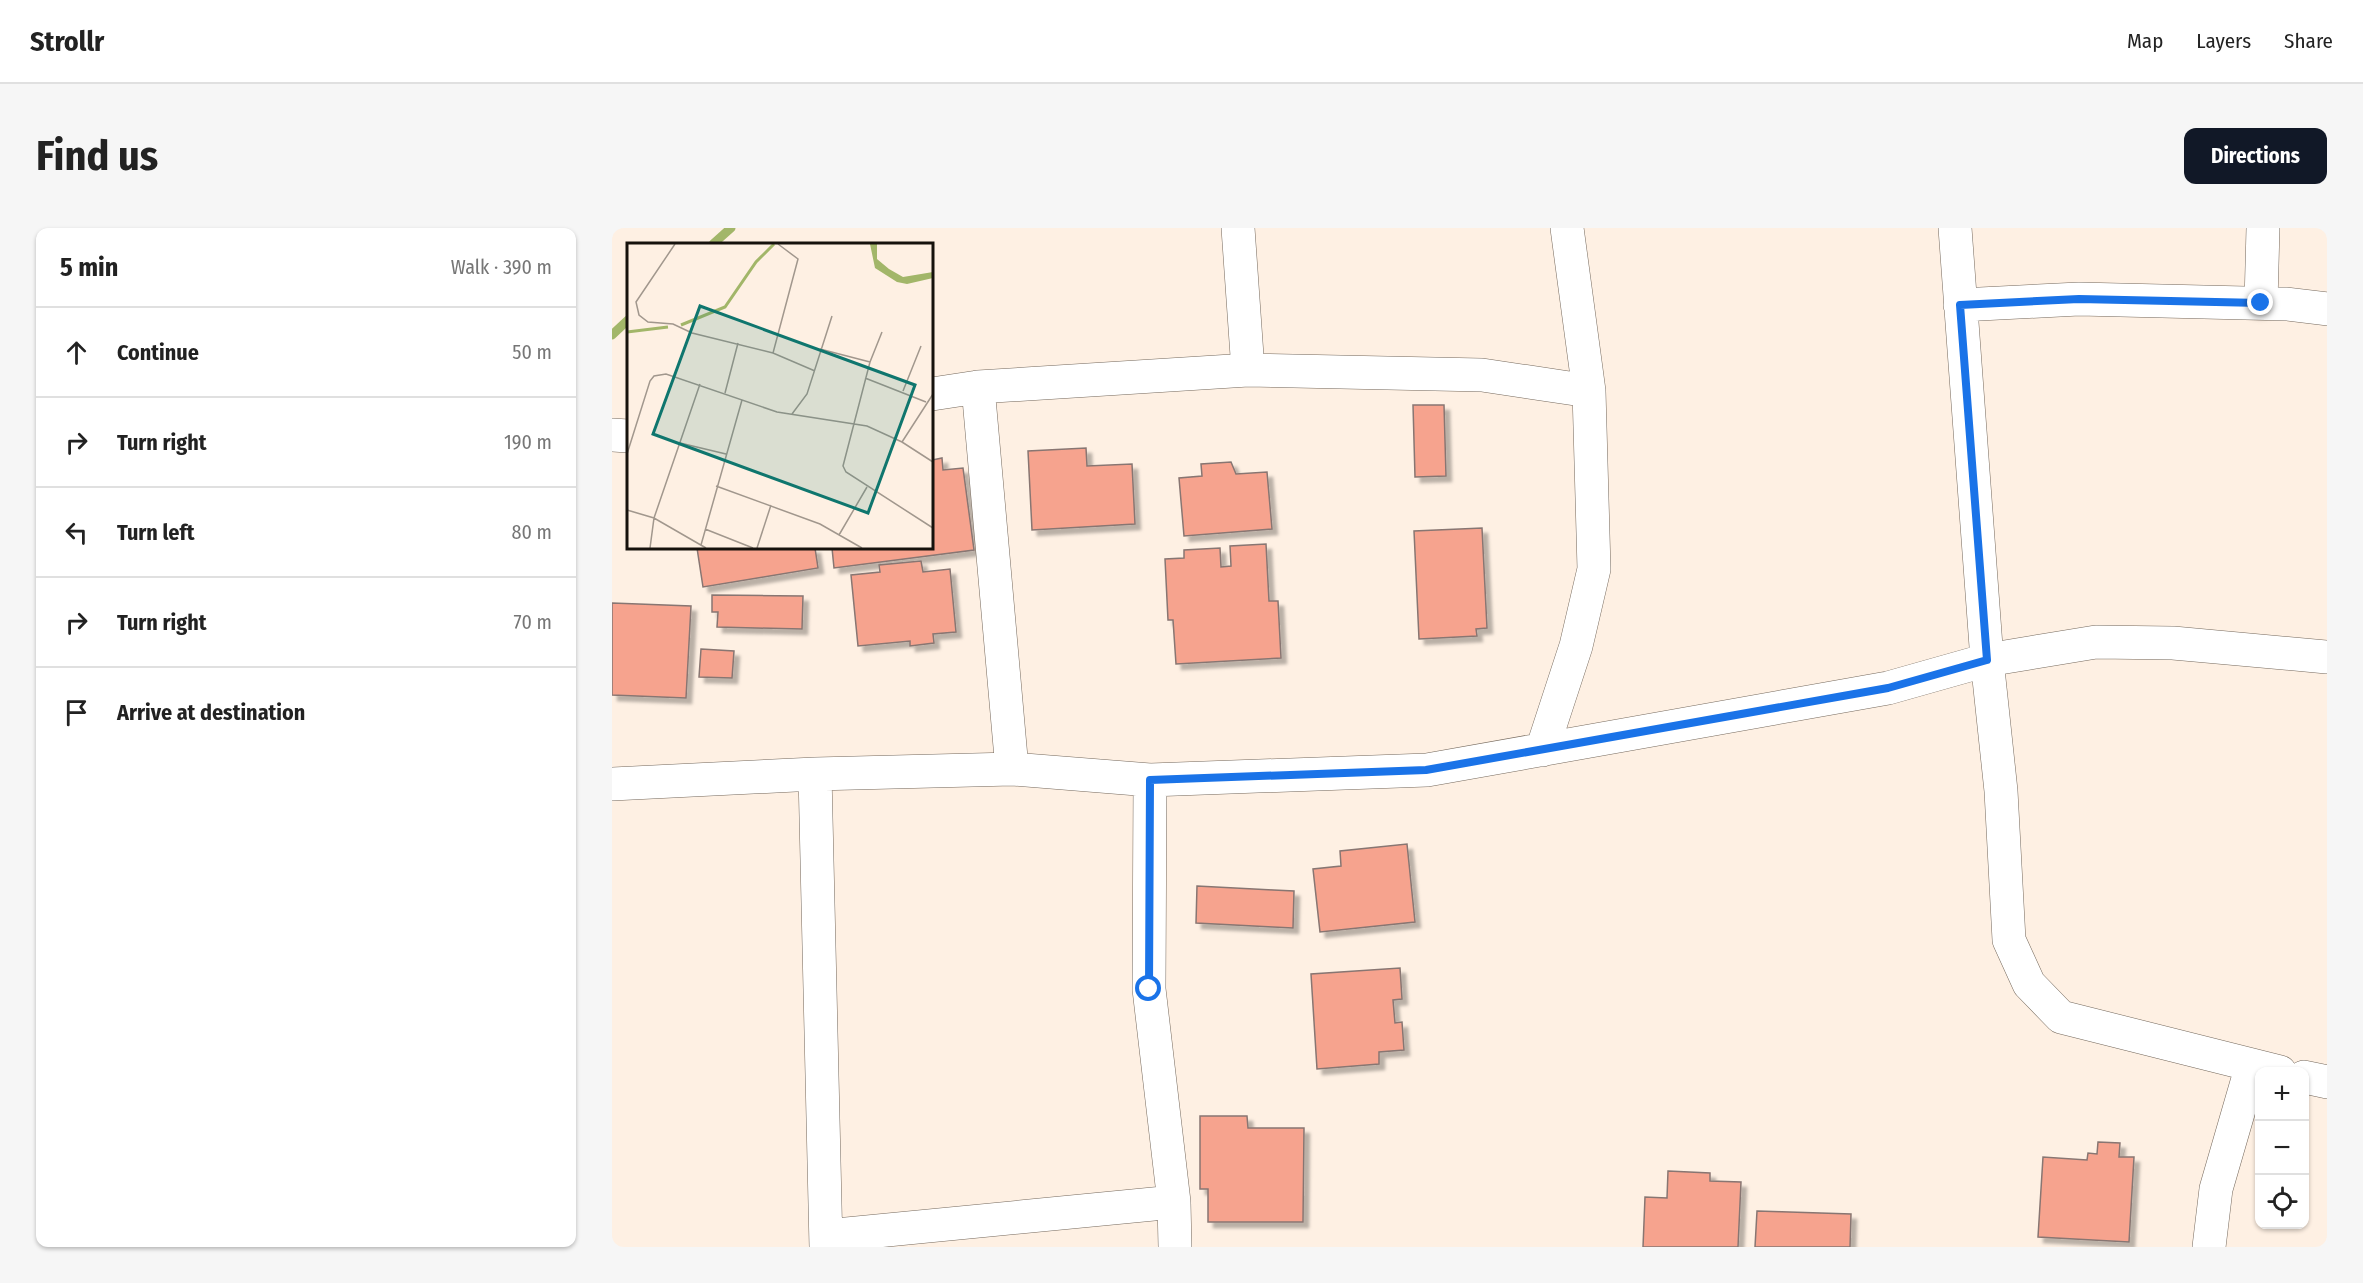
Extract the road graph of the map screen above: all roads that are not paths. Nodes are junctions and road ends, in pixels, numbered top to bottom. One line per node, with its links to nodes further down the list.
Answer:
1 (1239, 228): 8 (street)
2 (1567, 228): 10 (street)
3 (1955, 228): 6 (street)
4 (2263, 228): 5 (street)
5 (2261, 303): 6 (street); 7 (street)
6 (1960, 305): 15 (street)
7 (2327, 309)
8 (1248, 370): 9 (street); 10 (street)
9 (978, 387): 11 (street); 17 (street)
10 (1588, 391): 16 (street)
11 (933, 394)
12 (612, 435): 13 (street)
13 (627, 436)
14 (2327, 657): 15 (street)
15 (1987, 660): 16 (street); 21 (street)
16 (1542, 750): 19 (street)
17 (1012, 769): 18 (street); 19 (street)
18 (815, 774): 20 (street); 26 (street)
19 (1150, 780): 25 (street)
20 (612, 784)
21 (2262, 1067)
22 (2309, 1078): 23 (street)
23 (2327, 1082)
24 (2255, 1095): 28 (street)
25 (1174, 1202): 26 (street); 27 (street)
26 (826, 1241)
27 (1175, 1247)
28 (2209, 1247)

